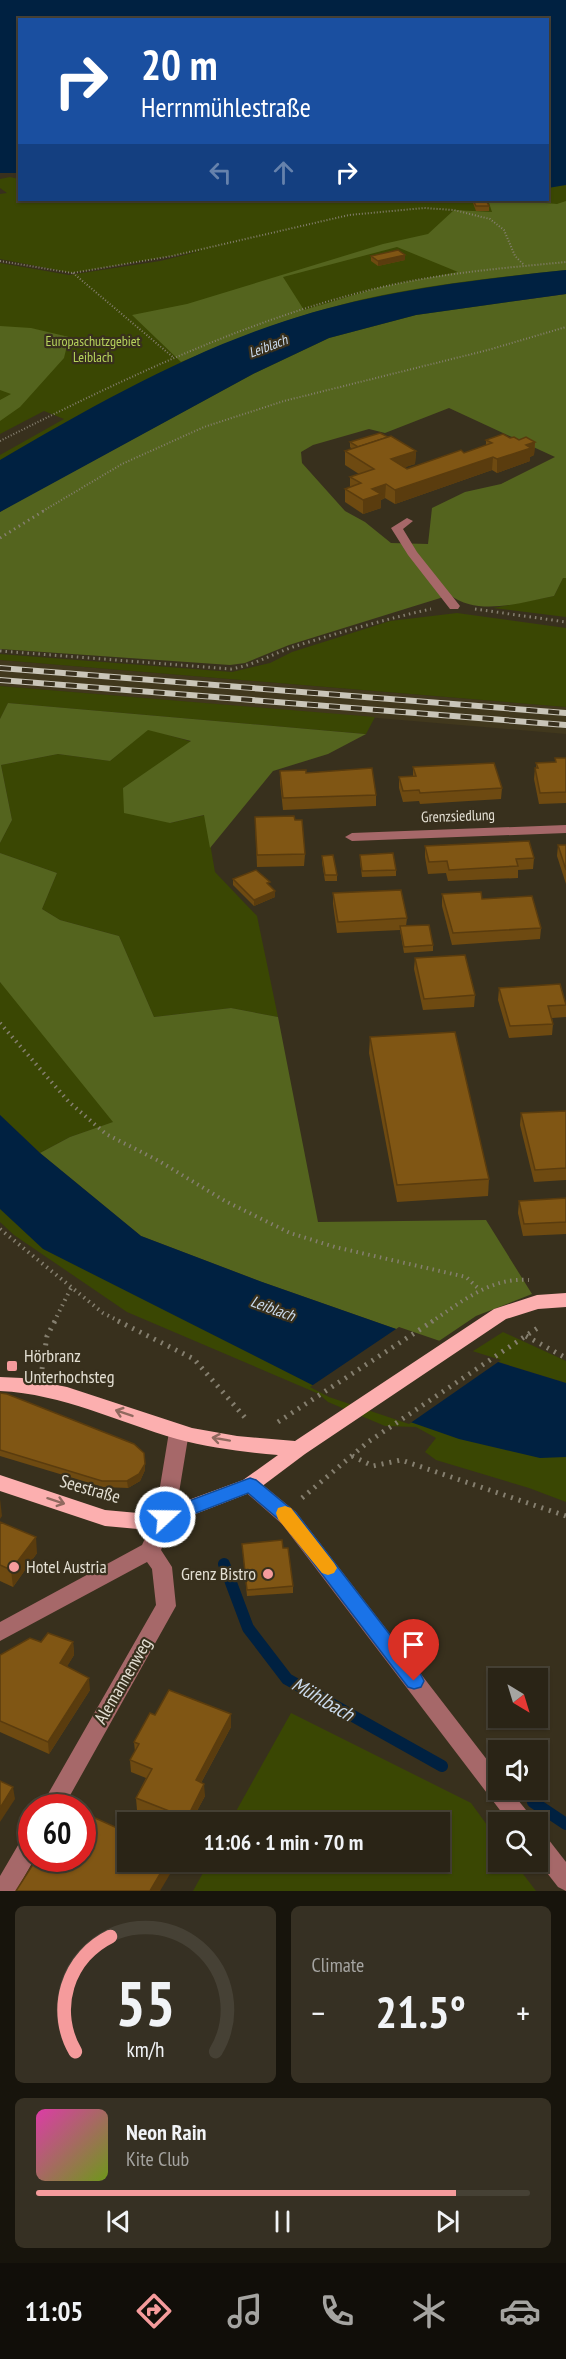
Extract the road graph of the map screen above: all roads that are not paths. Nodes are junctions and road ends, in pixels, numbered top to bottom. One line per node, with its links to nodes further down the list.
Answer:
1 (407, 521): 2 (street)
2 (454, 606)
3 (566, 829): 4 (street, Grenzsiedlung)
4 (352, 837)
5 (566, 1300): 8 (main road, Seestraße)
6 (0, 1384): 7 (main road, one-way to 6)
7 (179, 1432): 8 (main road, one-way to 7); 11 (street)
8 (298, 1449): 10 (main road, Seestraße)
9 (0, 1483): 11 (main road, Seestraße, one-way to 11)
10 (250, 1485): 11 (main road, Seestraße); 15 (street)
11 (165, 1517): 12 (street)
12 (150, 1551): 13 (street); 14 (street, Alemannenweg)
13 (0, 1632)
14 (59, 1794)
15 (514, 1812)
16 (548, 1856): 18 (street)
17 (18, 1866): 19 (street)
18 (566, 1880)
19 (4, 1891)

